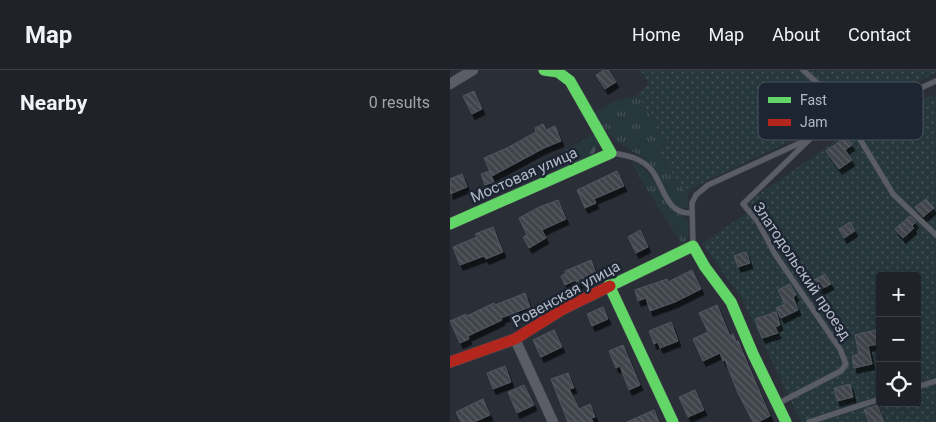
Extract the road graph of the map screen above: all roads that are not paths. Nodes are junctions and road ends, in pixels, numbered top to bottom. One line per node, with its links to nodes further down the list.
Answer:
1 (473, 70): 6 (street)
2 (544, 70): 11 (street)
3 (802, 70): 5 (lane)
4 (936, 81): 7 (lane)
5 (816, 82)
6 (450, 84)
7 (923, 87)
8 (807, 140): 12 (lane)
9 (809, 140): 22 (lane, Златодольский проезд)
10 (860, 140): 14 (lane)
11 (611, 153): 12 (lane); 13 (street, Мостовая улица)
12 (692, 212): 15 (lane)
13 (450, 224)
14 (936, 234)
15 (693, 246): 16 (street, Ровенская улица); 22 (street)
16 (609, 285): 17 (street, Ровенская улица); 24 (street)
17 (515, 339): 18 (street, Ровенская улица); 23 (street)
18 (450, 362)
19 (936, 381): 20 (lane)
20 (921, 386)
21 (876, 400): 26 (lane)
22 (776, 404): 25 (street)
23 (554, 422)
24 (673, 422)
25 (786, 422)
26 (809, 422)

